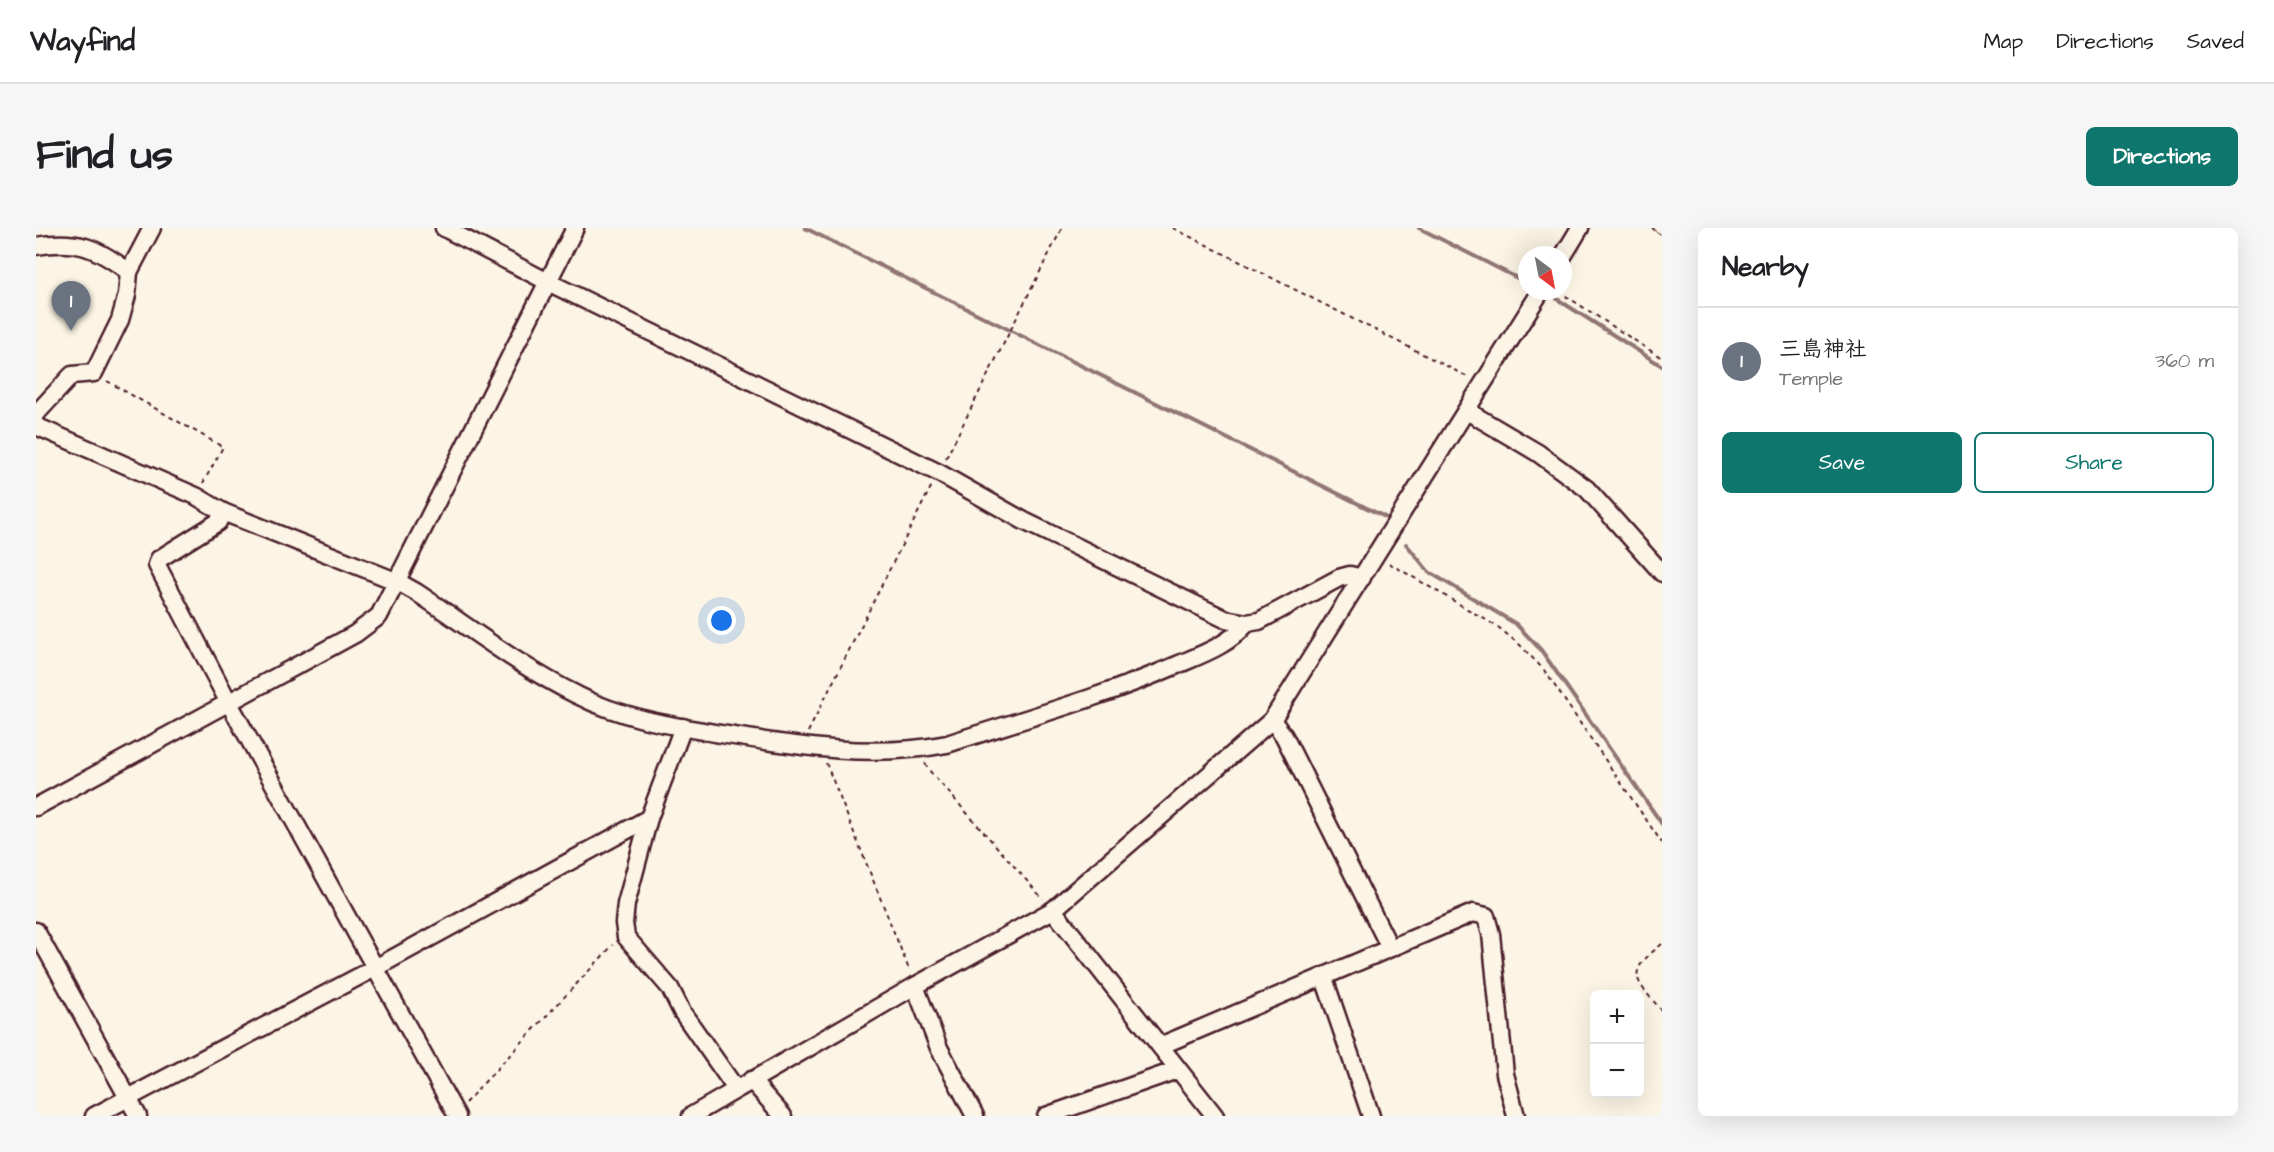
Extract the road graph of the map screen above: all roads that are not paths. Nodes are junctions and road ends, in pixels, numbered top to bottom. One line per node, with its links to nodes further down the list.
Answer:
1 (152, 228): 7 (street)
2 (444, 228): 8 (street)
3 (574, 228): 8 (street)
4 (1580, 228): 6 (street)
5 (36, 246): 7 (street)
6 (1569, 246)
7 (129, 272): 11 (street)
8 (548, 282): 16 (street); 17 (street)
9 (1535, 300): 10 (street)
10 (1467, 411): 14 (street); 15 (street)
11 (36, 414)
12 (36, 426): 13 (street)
13 (223, 512): 16 (street); 18 (street)
14 (1662, 573)
15 (1362, 578): 17 (street); 19 (street)
16 (398, 582): 18 (street); 20 (street)
17 (1248, 623): 20 (street)
18 (229, 703): 21 (street); 26 (street)
19 (1272, 720): 23 (street); 25 (street)
20 (683, 728): 22 (street)
21 (36, 807)
22 (649, 818): 26 (street); 32 (street)
23 (1053, 910): 28 (street); 29 (street)
24 (36, 931): 33 (street)
25 (1390, 948): 27 (street); 43 (street)
26 (375, 969): 33 (street); 34 (street)
27 (1324, 978): 29 (street); 42 (street)
28 (915, 986): 31 (street); 39 (street)
29 (1160, 1046): 30 (street)
30 (1177, 1070): 40 (street); 41 (street)
31 (751, 1080): 32 (street); 38 (street)
32 (736, 1089): 37 (street)
33 (129, 1098): 35 (street); 36 (street)
34 (456, 1114)
35 (94, 1116)
36 (138, 1116)
37 (691, 1116)
38 (783, 1116)
39 (975, 1116)
40 (1046, 1116)
41 (1215, 1116)
42 (1371, 1116)
43 (1516, 1116)

